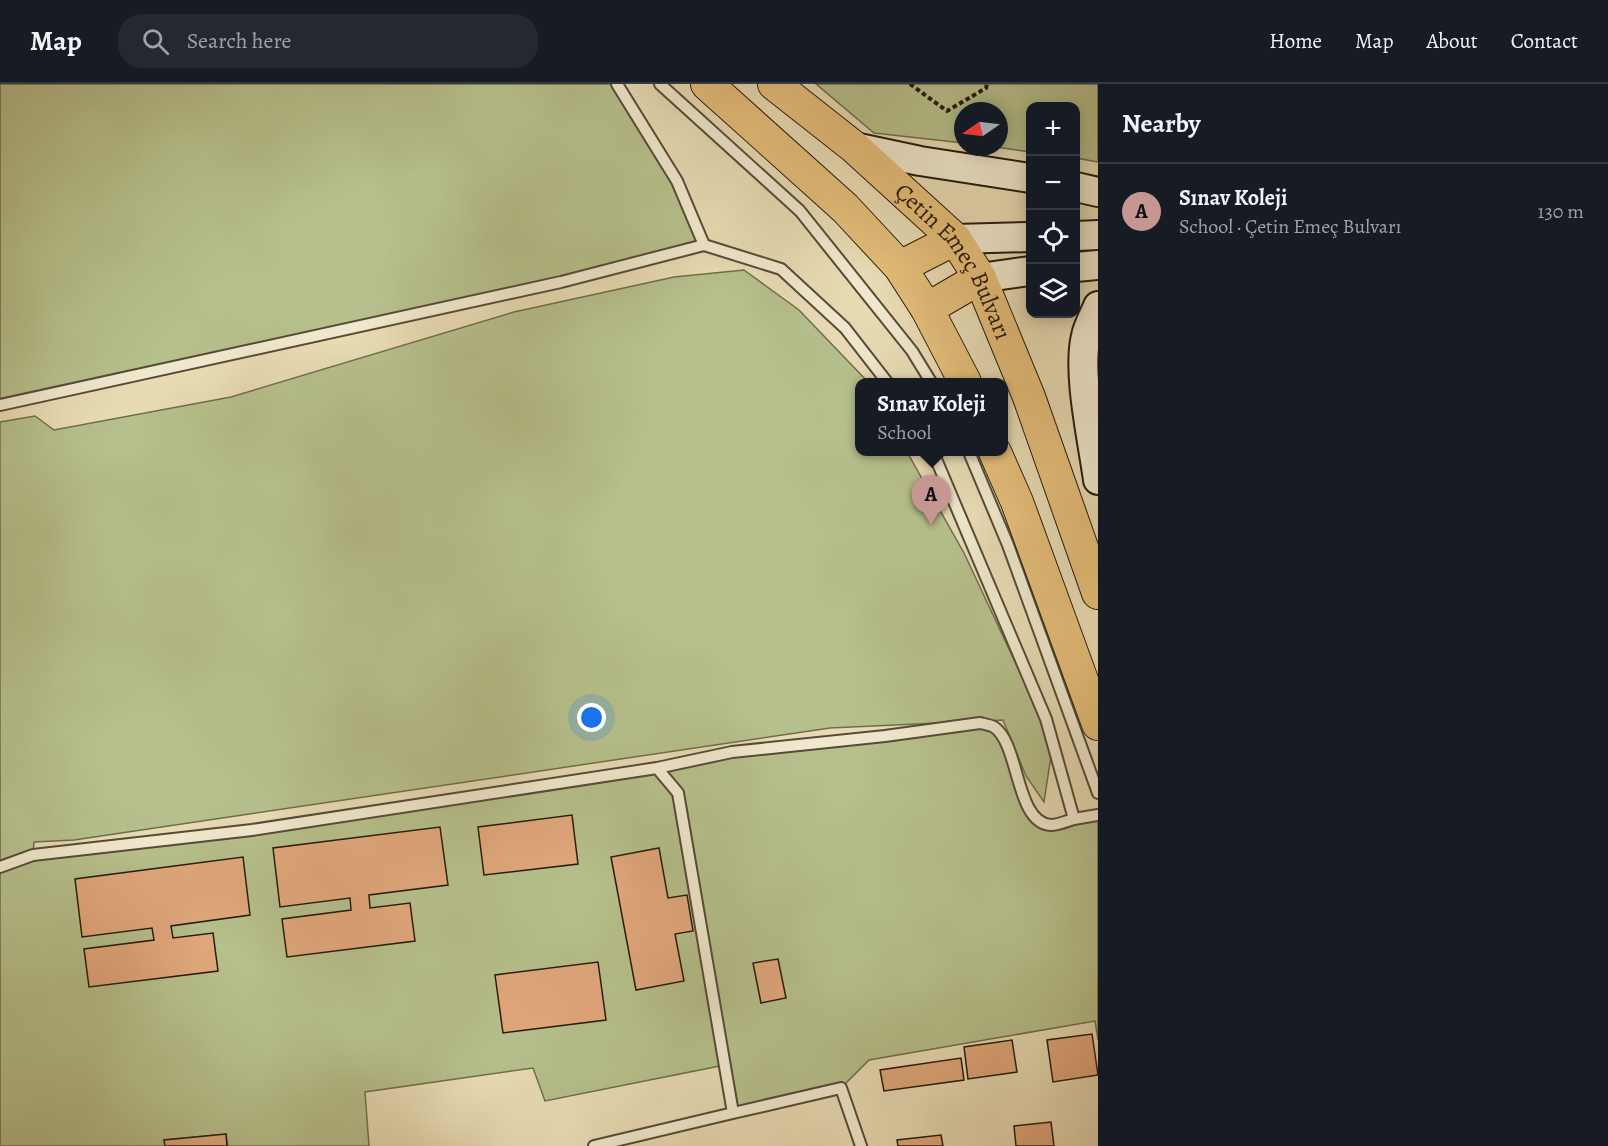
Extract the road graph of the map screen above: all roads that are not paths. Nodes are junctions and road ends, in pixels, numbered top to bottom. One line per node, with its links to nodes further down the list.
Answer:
1 (617, 84): 13 (lane)
2 (660, 84): 22 (lane)
3 (707, 84): 15 (main road, Çetin Emeç Bulvarı)
4 (774, 84): 5 (main road, Çetin Emeç Bulvarı)
5 (854, 147): 6 (main road); 12 (main road, Çetin Emeç Bulvarı)
6 (1026, 177)
7 (1080, 188): 8 (main road)
8 (1098, 192)
9 (1080, 236): 10 (main road)
10 (1098, 236)
11 (1026, 237): 12 (main road)
12 (955, 238): 15 (main road); 18 (main road, Çetin Emeç Bulvarı)
13 (704, 245): 21 (lane); 24 (lane)
14 (1098, 265): 16 (main road)
15 (900, 267): 20 (main road, Çetin Emeç Bulvarı)
16 (1080, 267)
17 (1026, 272): 18 (main road)
18 (980, 278): 20 (main road); 29 (main road, Çetin Emeç Bulvarı)
19 (1098, 306): 28 (main road)
20 (927, 309): 23 (main road, Çetin Emeç Bulvarı)
21 (884, 378)
22 (929, 378)
23 (963, 378)
24 (0, 405)
25 (935, 456): 34 (lane)
26 (971, 456): 32 (lane)
27 (997, 456): 30 (main road)
28 (1098, 480)
29 (1098, 593)
30 (1098, 724)
31 (657, 768): 34 (lane); 35 (lane); 36 (lane)
32 (1098, 793)
33 (1098, 815): 34 (lane)
34 (1074, 819)
35 (0, 867)
36 (733, 1113): 37 (lane); 38 (lane)
37 (594, 1146)
38 (861, 1146)

